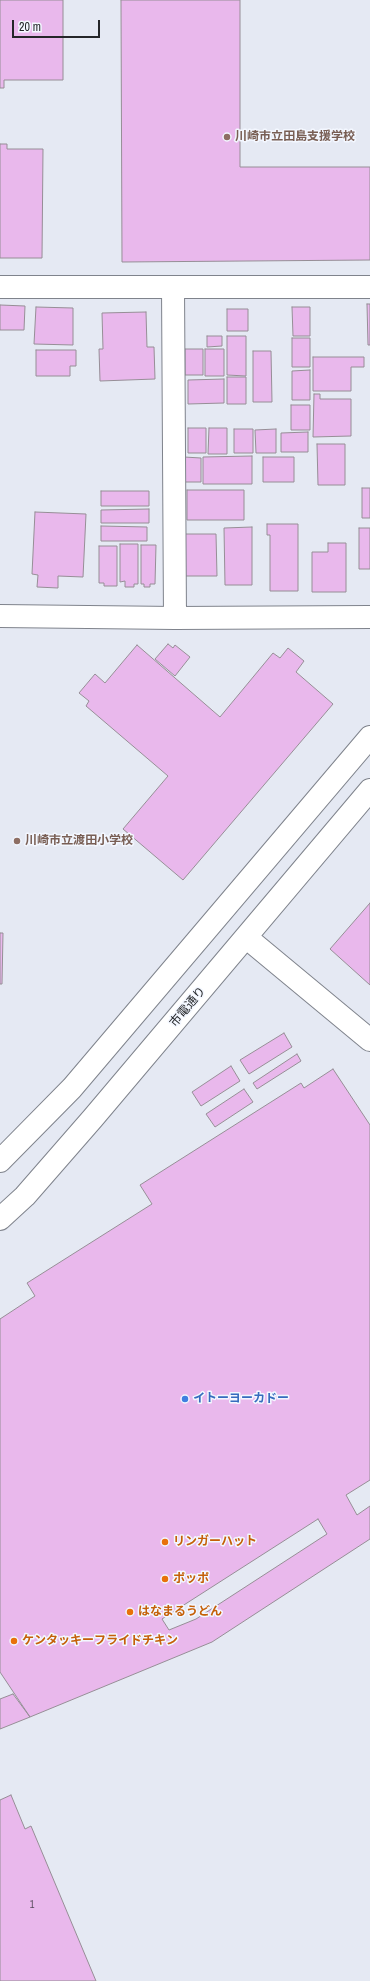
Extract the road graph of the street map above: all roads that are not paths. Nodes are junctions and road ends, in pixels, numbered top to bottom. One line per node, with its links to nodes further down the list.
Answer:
1 (173, 287): 2 (street); 3 (street); 6 (street)
2 (370, 287)
3 (0, 288)
4 (0, 616): 6 (street)
5 (370, 617): 6 (street)
6 (174, 618)
7 (370, 737): 11 (street)
8 (370, 790): 9 (street, 市電通り)
9 (247, 938): 10 (street); 12 (street, 市電通り)
10 (370, 1040)
11 (0, 1161)
12 (0, 1218)

